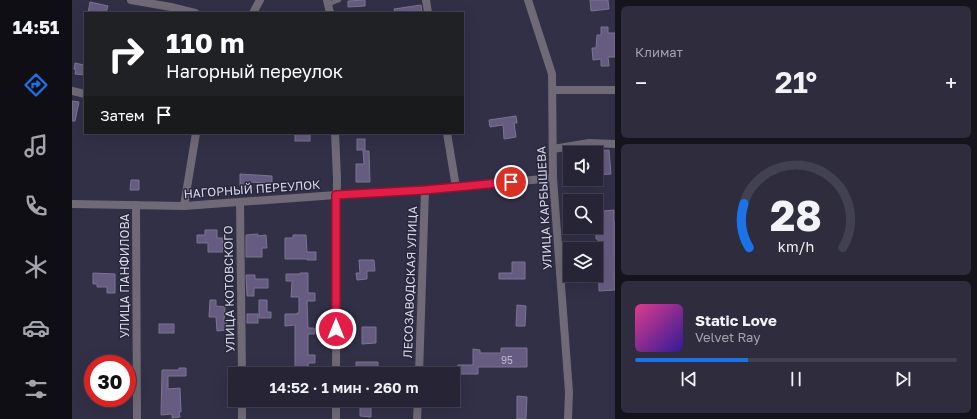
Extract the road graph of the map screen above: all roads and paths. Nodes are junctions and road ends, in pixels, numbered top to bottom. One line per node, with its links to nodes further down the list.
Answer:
1 (132, 0): 7 (street)
2 (260, 0): 8 (street)
3 (339, 0): 6 (lane)
4 (426, 0): 10 (street)
5 (528, 0): 11 (street, УЛИЦА КАРБЫШЕВА)
6 (328, 2): 9 (street)
7 (192, 12)
8 (254, 12)
9 (330, 12)
10 (428, 12)
11 (553, 90): 12 (street); 19 (street, УЛИЦА КАРБЫШЕВА)
12 (615, 90)
13 (72, 91): 14 (street)
14 (84, 94)
15 (196, 134): 27 (street)
16 (335, 134): 23 (street)
17 (447, 134): 21 (street)
18 (615, 144): 19 (street)
19 (552, 149): 20 (street, УЛИЦА КАРБЫШЕВА)
20 (553, 178): 21 (street, НАГОРНЫЙ ПЕРЕУЛОК); 38 (street, УЛИЦА КАРБЫШЕВА)
21 (456, 187): 22 (street, НАГОРНЫЙ ПЕРЕУЛОК)
22 (425, 190): 23 (street, НАГОРНЫЙ ПЕРЕУЛОК); 30 (street, ЛЕСОЗАВОДСКАЯ УЛИЦА)
23 (336, 195): 24 (street, НАГОРНЫЙ ПЕРЕУЛОК); 29 (street)
24 (240, 203): 27 (street, НАГОРНЫЙ ПЕРЕУЛОК); 28 (street, УЛИЦА КОТОВСКОГО)
25 (72, 204): 26 (street, НАГОРНЫЙ ПЕРЕУЛОК)
26 (136, 205): 27 (street, НАГОРНЫЙ ПЕРЕУЛОК); 34 (street, УЛИЦА ПАНФИЛОВА)
27 (184, 206)
28 (242, 367)
29 (336, 367)
30 (418, 367)
31 (242, 407): 35 (street)
32 (336, 407): 36 (street)
33 (418, 407): 37 (street)
34 (137, 419)
35 (242, 419)
36 (336, 419)
37 (417, 419)
38 (568, 419)

